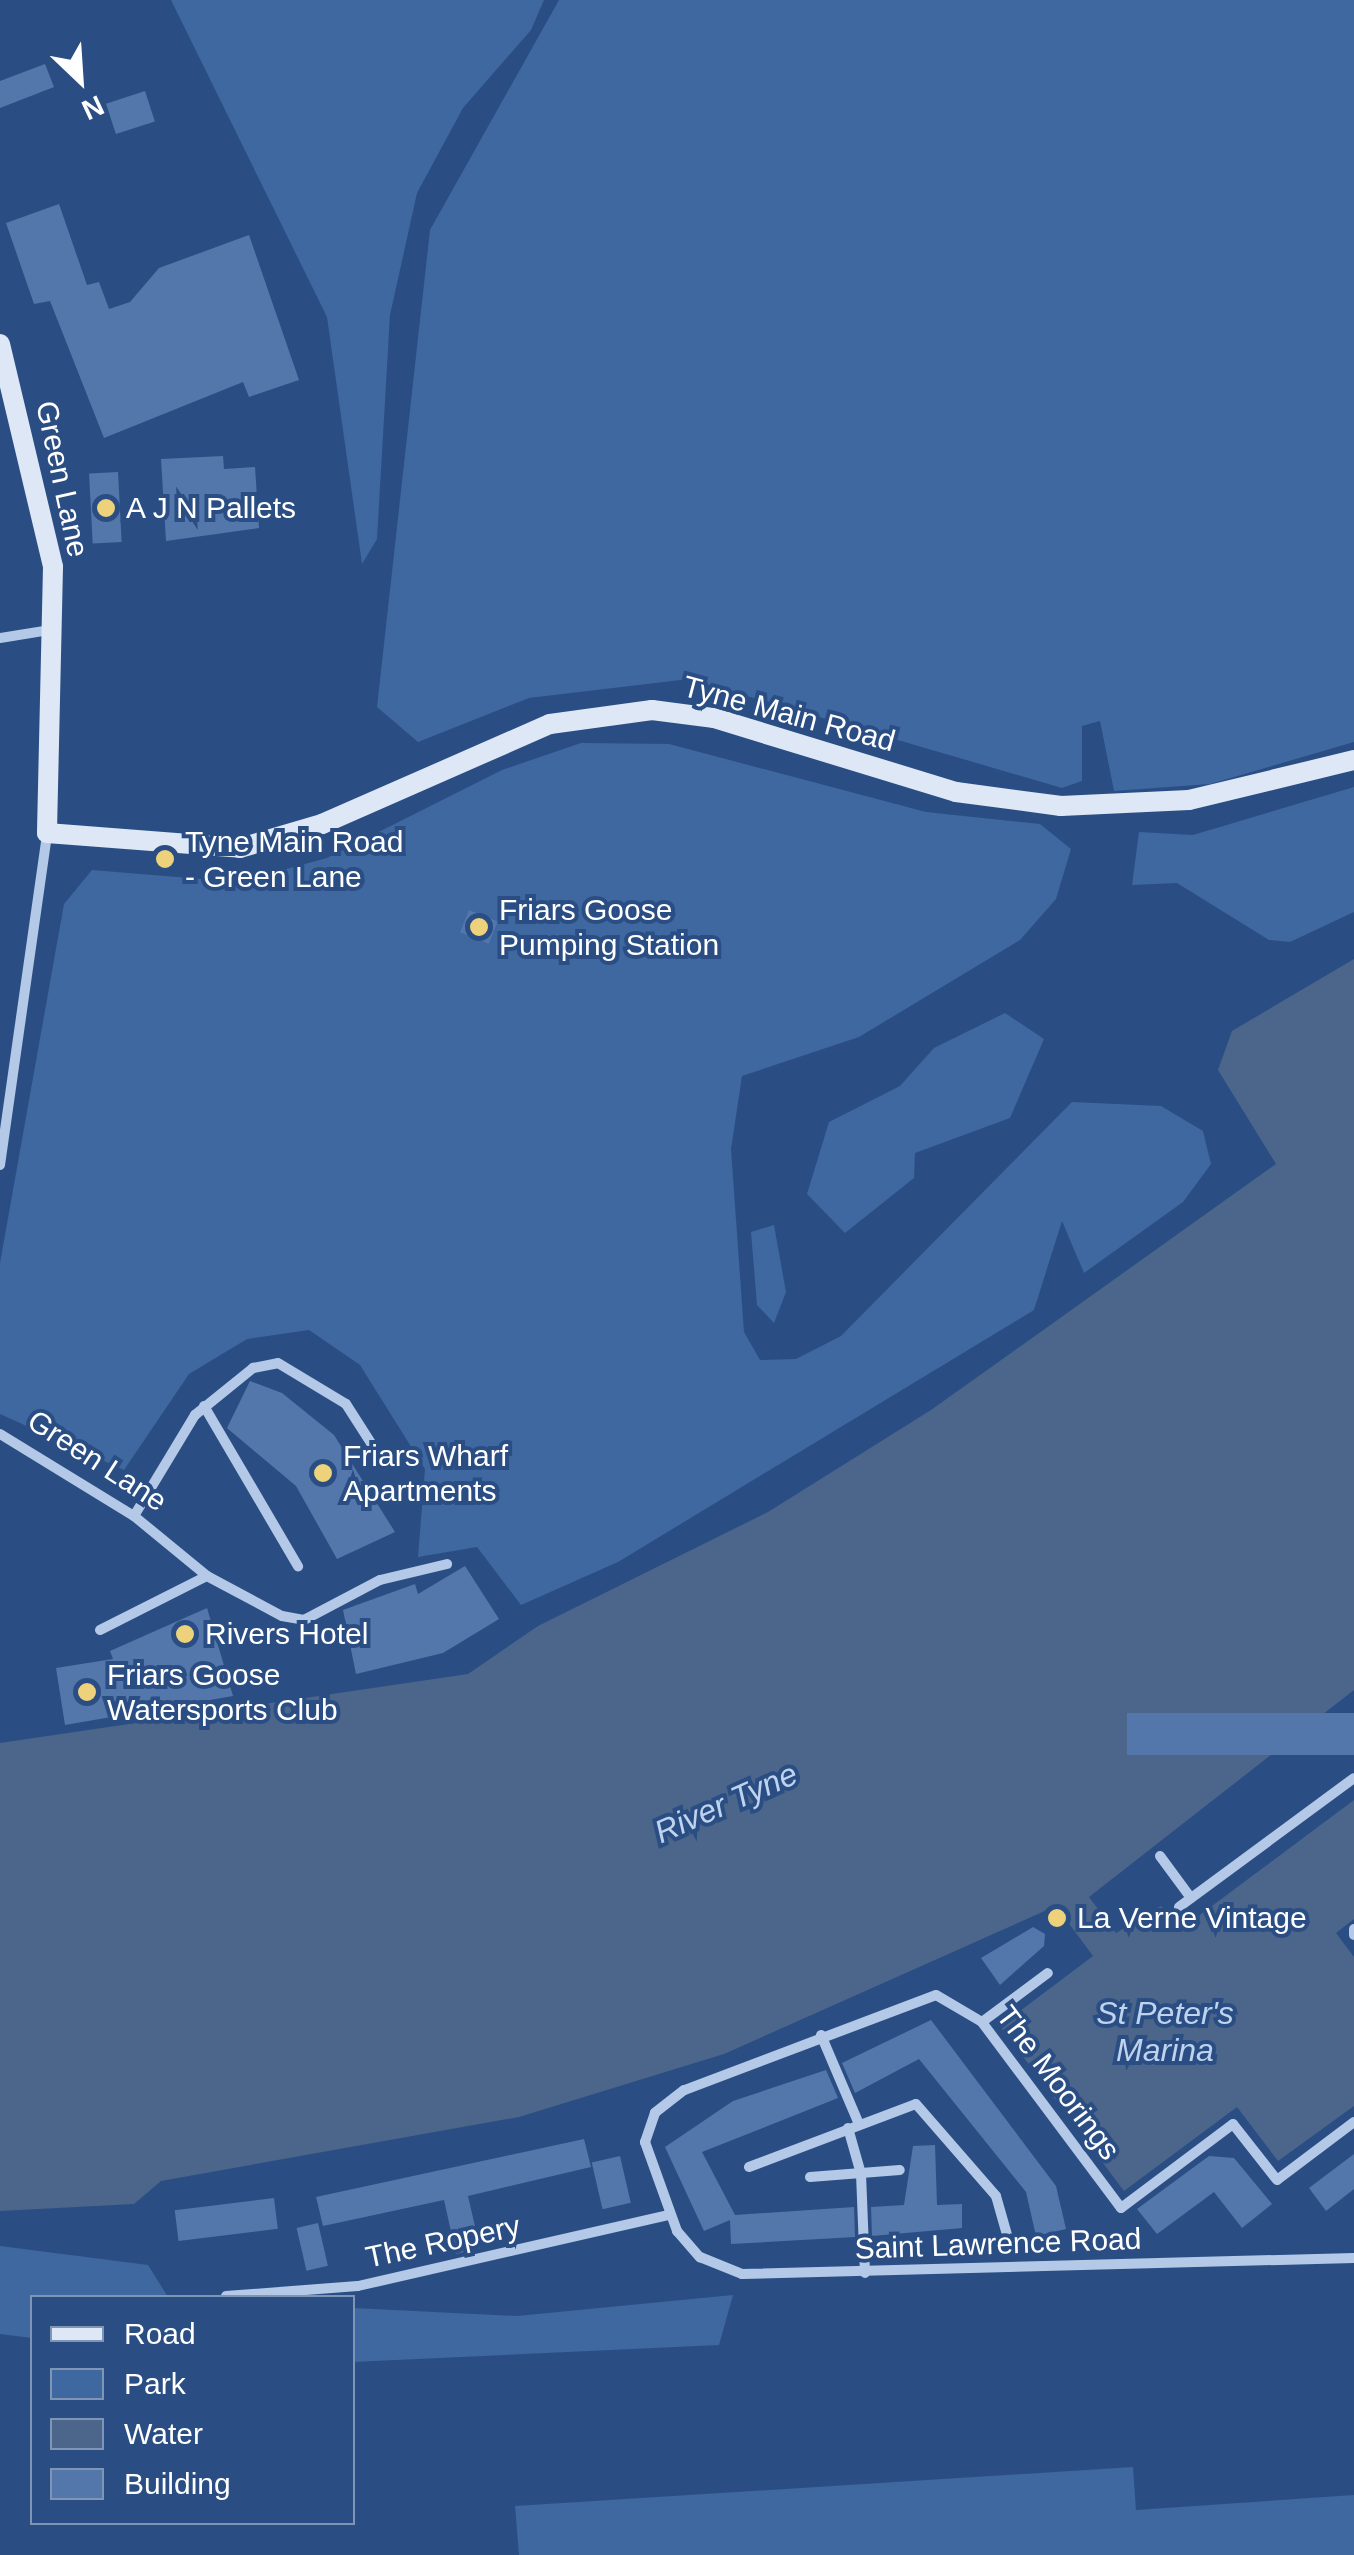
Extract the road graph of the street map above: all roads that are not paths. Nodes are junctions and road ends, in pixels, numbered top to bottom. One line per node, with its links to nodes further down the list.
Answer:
1 (0, 344): 2 (street, Green Lane)
2 (50, 630): 3 (street); 5 (street, Green Lane)
3 (0, 638)
4 (1354, 760): 5 (street, Tyne Main Road)
5 (47, 832): 6 (street, Green Lane)
6 (0, 1164)
7 (204, 1406): 9 (street); 10 (street); 12 (street)
8 (0, 1434): 10 (street, Green Lane)
9 (385, 1465)
10 (134, 1516): 13 (street, Green Lane)
11 (447, 1564): 13 (street, Green Lane)
12 (298, 1566)
13 (207, 1576): 14 (street)
14 (100, 1630)
15 (1354, 1778): 17 (street)
16 (1160, 1856): 17 (street)
17 (1192, 1898): 18 (street)
18 (1180, 1907)
19 (1048, 1973): 20 (street)
20 (982, 2022): 21 (street, The Moorings); 22 (street, The Moorings)
21 (821, 2036): 23 (street); 28 (street, The Moorings)
22 (1354, 2122)
23 (854, 2126): 24 (street); 26 (street); 29 (street)
24 (748, 2166)
25 (900, 2170): 26 (street)
26 (861, 2174): 27 (street); 31 (street)
27 (810, 2177)
28 (668, 2215): 31 (street, Saint Lawrence Road); 32 (street, The Ropery)
29 (1008, 2238)
30 (1354, 2258): 31 (street, Saint Lawrence Road)
31 (864, 2273)
32 (239, 2295)

